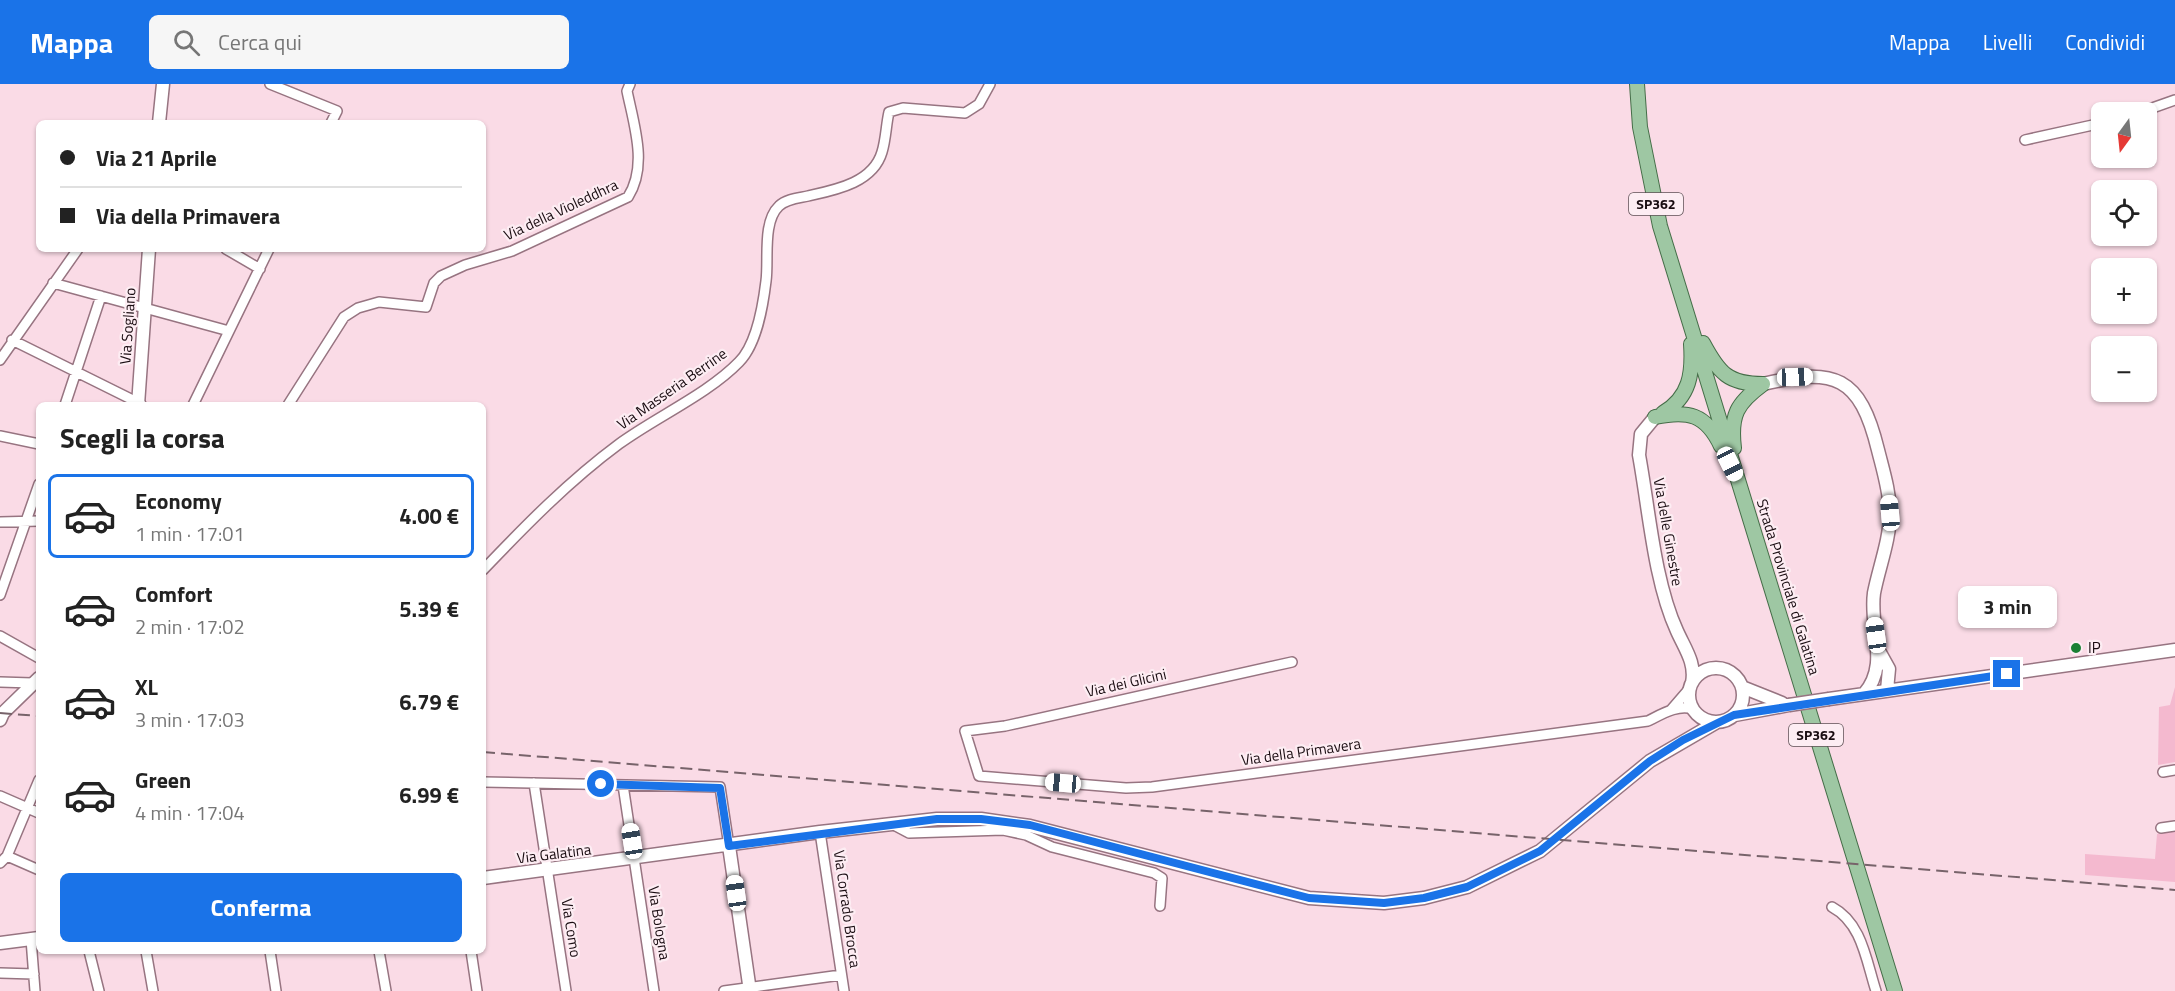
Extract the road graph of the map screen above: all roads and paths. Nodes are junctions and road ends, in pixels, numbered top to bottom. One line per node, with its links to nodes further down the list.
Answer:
1 (163, 84): 8 (street)
2 (270, 84): 9 (street)
3 (630, 84): 30 (street, Via della Violeddhra)
4 (990, 84): 39 (street, Via Masseria Berrine)
5 (1637, 84): 20 (main road, Strada Provinciale di Galatina / SP362)
6 (2175, 100): 7 (street)
7 (2157, 106)
8 (159, 120)
9 (332, 120)
10 (2091, 125): 11 (street)
11 (2025, 140)
12 (76, 252): 17 (street)
13 (149, 252): 19 (street, Via Sogliano)
14 (231, 252): 16 (street)
15 (268, 252): 16 (street)
16 (260, 269): 21 (street)
17 (52, 283): 18 (street); 22 (street)
18 (101, 296): 19 (street); 24 (street)
19 (145, 307): 21 (street); 28 (street, Via Sogliano)
20 (1689, 321): 25 (main road); 31 (main road); 34 (main road, Strada Provinciale di Galatina / SP362)
21 (229, 331): 29 (street)
22 (12, 340): 23 (street); 24 (street)
23 (0, 360)
24 (76, 372): 26 (street); 27 (street)
25 (1763, 384): 34 (main road); 47 (street)
26 (66, 402)
27 (136, 402)
28 (140, 402)
29 (194, 402)
30 (290, 402)
31 (1655, 417): 34 (main road); 43 (street, Via delle Ginestre)
32 (0, 436): 33 (street)
33 (36, 443)
34 (1738, 480): 106 (main road, Strada Provinciale di Galatina / SP362)
35 (36, 494): 38 (street)
36 (36, 521): 38 (street)
37 (0, 522): 38 (street)
38 (27, 522): 40 (street)
39 (486, 567)
40 (0, 595)
41 (0, 636): 44 (street)
42 (2175, 650): 51 (street)
43 (1688, 652): 46 (street); 50 (street, Via delle Ginestre)
44 (36, 656)
45 (1292, 662): 61 (street, Via dei Glicini)
46 (1715, 668): 50 (street, Via della Primavera); 52 (street)
47 (1883, 671): 51 (street); 53 (street); 54 (street)
48 (36, 680): 49 (street); 59 (street)
49 (0, 682)
50 (1691, 685): 56 (street, Via della Primavera); 57 (street)
51 (1916, 686): 53 (street)
52 (1742, 687): 55 (street); 58 (street)
53 (1887, 690): 54 (street)
54 (1864, 694): 55 (street, bridge)
55 (1789, 705): 58 (street)
56 (1671, 710): 57 (street, Via della Primavera); 61 (street, Via della Primavera)
57 (1696, 712): 60 (street, Via della Primavera); 62 (street, Via Galatina)
58 (1734, 715): 60 (street)
59 (2, 717)
60 (1717, 722): 62 (street, Via Galatina)
61 (965, 731)
62 (1683, 740): 72 (street, Via Galatina)
63 (2175, 770): 64 (street)
64 (2163, 772)
65 (486, 782): 66 (street)
66 (534, 783): 67 (street); 80 (street, Via Como)
67 (623, 785): 76 (street); 77 (street, Via Bologna)
68 (36, 787): 70 (street)
69 (0, 796): 70 (street)
70 (27, 808): 71 (street); 78 (street)
71 (36, 812)
72 (892, 824): 75 (street, Via Galatina); 82 (street)
73 (2175, 826): 74 (street)
74 (2161, 828)
75 (820, 832): 76 (street, Via Galatina); 93 (street, Via Corrado Brocca)
76 (729, 846): 77 (street, Via Galatina); 94 (street)
77 (635, 859): 80 (street, Via Galatina); 102 (street, Via Bologna)
78 (3, 860): 79 (street)
79 (36, 869)
80 (547, 870): 81 (street, Via Galatina); 101 (street, Via Como)
81 (486, 878)
82 (1160, 906)
83 (1832, 907): 105 (street)
84 (35, 938): 85 (street); 92 (street)
85 (0, 943)
86 (90, 954): 96 (street)
87 (147, 954): 97 (street)
88 (270, 954): 98 (street)
89 (380, 954): 99 (street)
90 (471, 954): 100 (street)
91 (0, 974): 92 (street)
92 (34, 974): 95 (street)
93 (841, 975): 94 (street); 104 (street, Via Corrado Brocca)
94 (750, 989): 103 (street)
95 (35, 991)
96 (99, 991)
97 (153, 991)
98 (276, 991)
99 (386, 991)
100 (477, 991)
101 (566, 991)
102 (654, 991)
103 (724, 991)
104 (844, 991)
105 (1876, 991)
106 (1895, 991)

